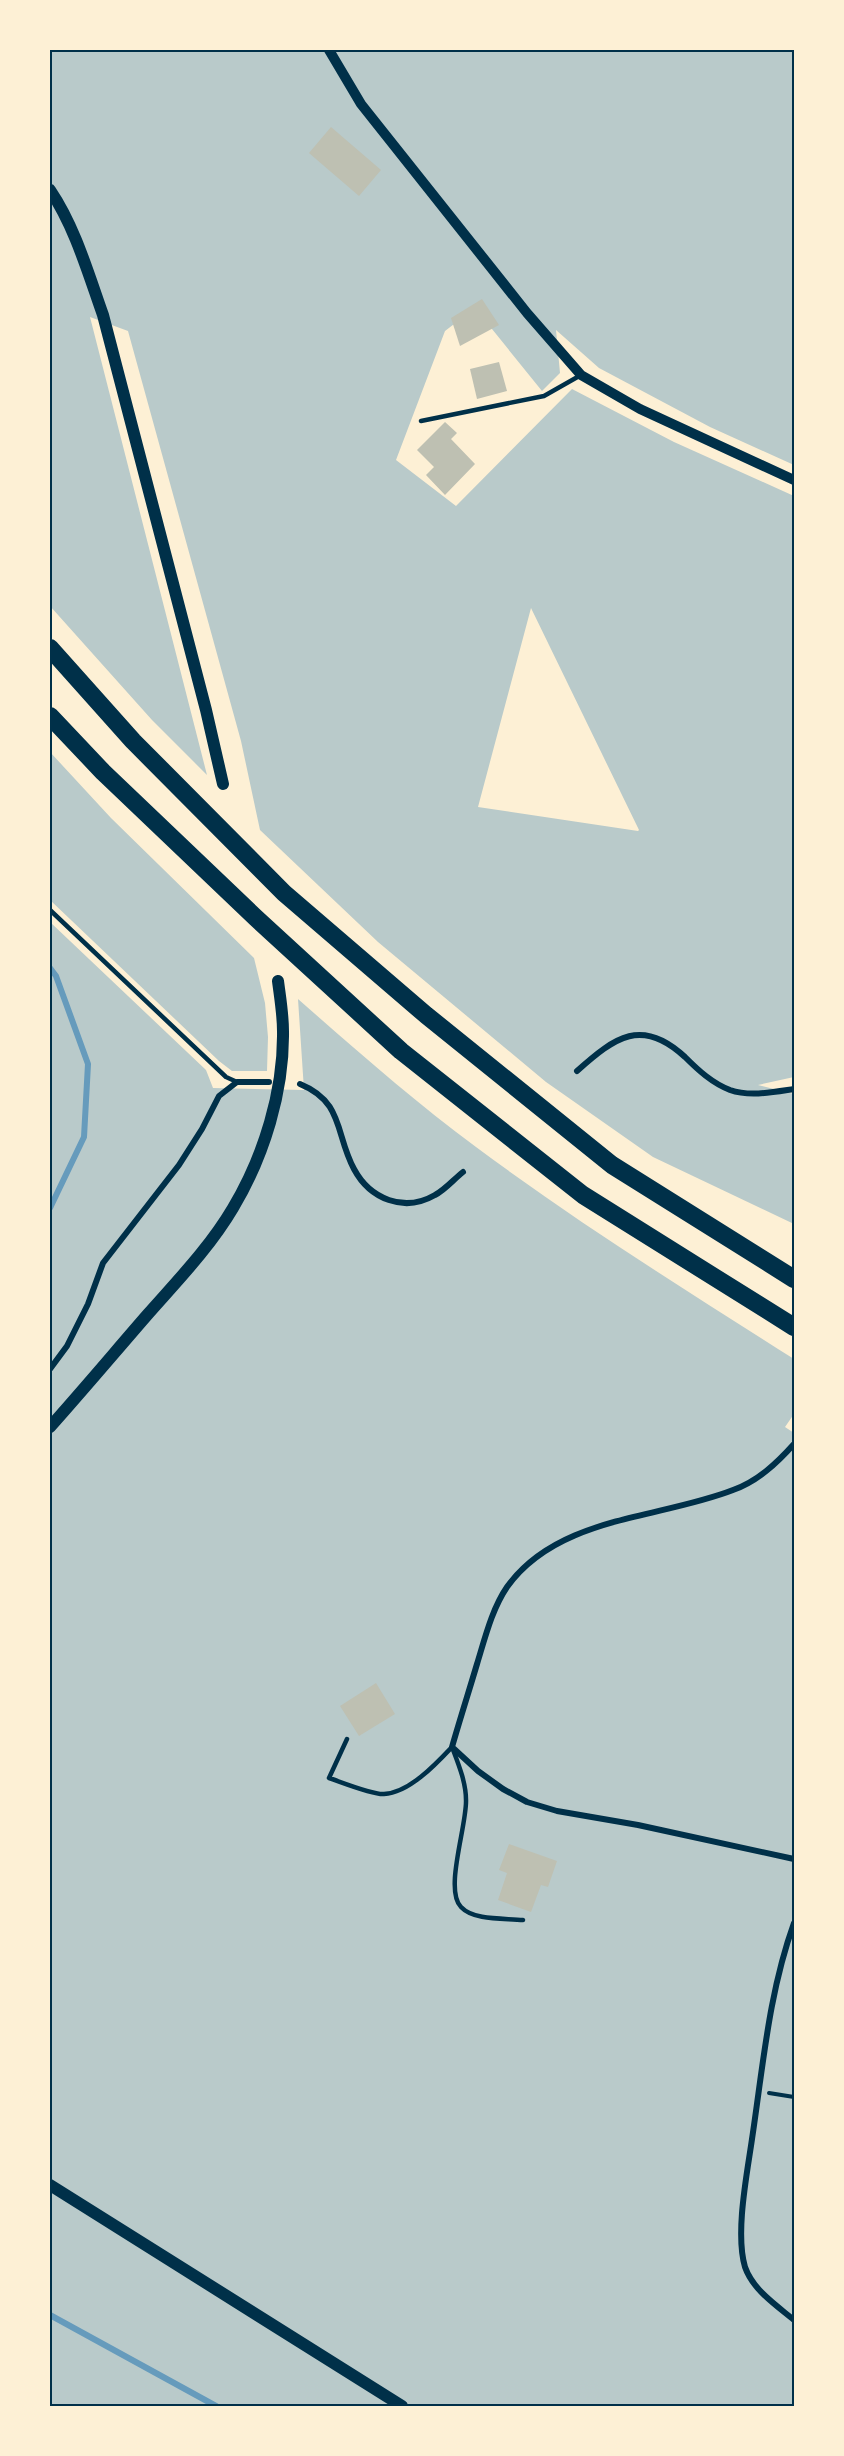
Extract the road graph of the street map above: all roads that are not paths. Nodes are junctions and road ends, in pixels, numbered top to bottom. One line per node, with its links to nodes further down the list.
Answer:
1 (329, 50): 3 (street)
2 (50, 190): 8 (main road)
3 (581, 375): 4 (lane); 5 (street)
4 (421, 421)
5 (795, 480)
6 (50, 648): 17 (highway)
7 (50, 716): 18 (highway)
8 (223, 784)
9 (50, 910): 12 (lane)
10 (278, 981): 20 (main road)
11 (578, 1071): 15 (street)
12 (237, 1082): 13 (street); 19 (street)
13 (269, 1082)
14 (300, 1084): 16 (street)
15 (795, 1089)
16 (463, 1172)
17 (795, 1279)
18 (795, 1327)
19 (50, 1369)
20 (50, 1427)
21 (795, 1444): 23 (street)
22 (347, 1739): 23 (lane)
23 (452, 1747): 24 (street); 25 (lane)
24 (795, 1860)
25 (523, 1920)
26 (795, 1923): 28 (street)
27 (50, 2185): 29 (main road)
28 (795, 2319)
29 (402, 2406)

